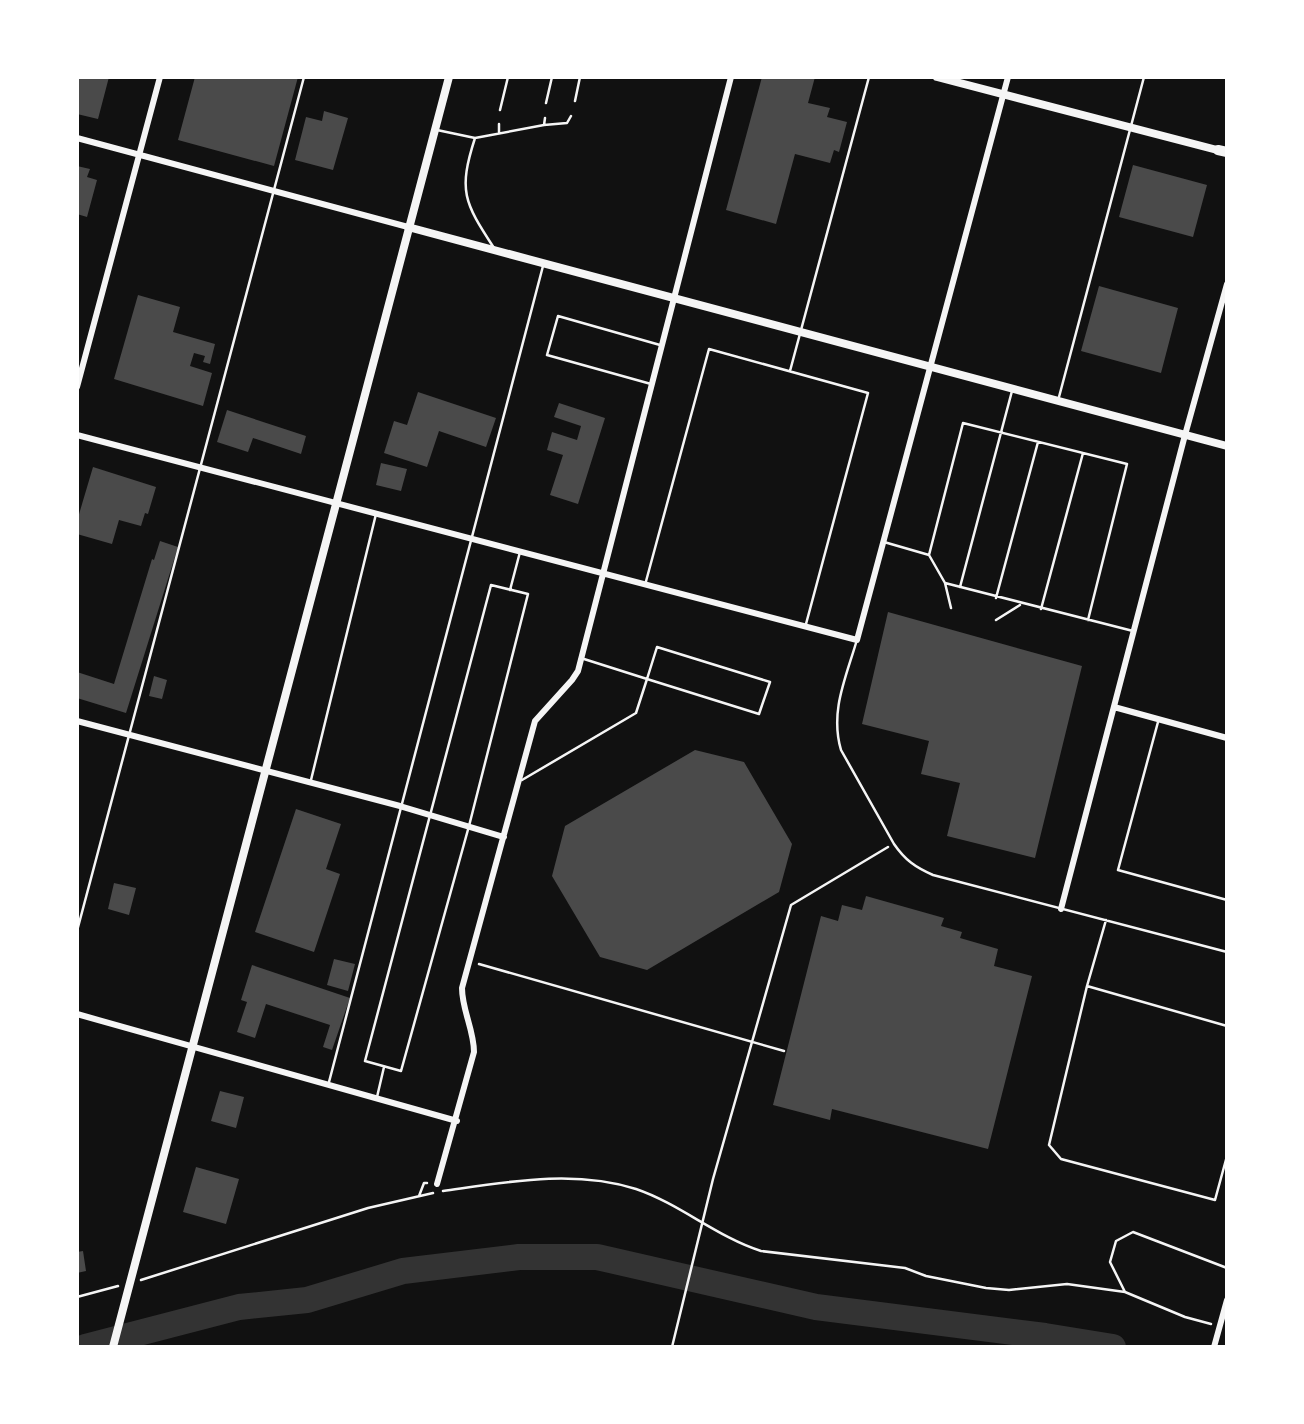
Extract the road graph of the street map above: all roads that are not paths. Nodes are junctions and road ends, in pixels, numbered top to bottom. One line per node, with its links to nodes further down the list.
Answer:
1 (160, 77): 26 (street)
2 (304, 77): 27 (lane)
3 (449, 77): 21 (main road)
4 (508, 77): 15 (lane)
5 (552, 77): 14 (lane)
6 (580, 77): 13 (lane)
7 (731, 77): 32 (street)
8 (869, 77): 33 (lane)
9 (937, 77): 12 (main road)
10 (1007, 77): 12 (street)
11 (1144, 77): 20 (lane)
12 (1003, 95): 20 (main road); 35 (street)
13 (575, 101)
14 (546, 103)
15 (500, 110)
16 (571, 116): 19 (lane)
17 (545, 118): 19 (lane)
18 (499, 124): 22 (lane)
19 (544, 125): 22 (lane)
20 (1130, 127): 25 (main road); 40 (lane)
21 (434, 129): 24 (lane); 28 (main road)
22 (499, 133): 24 (lane)
23 (77, 138): 26 (street)
24 (475, 138): 29 (lane)
25 (1224, 152)
26 (140, 156): 27 (street); 38 (street)
27 (274, 191): 28 (street); 47 (lane)
28 (408, 227): 29 (main road); 48 (main road)
29 (495, 250): 30 (main road)
30 (543, 262): 32 (main road); 50 (lane)
31 (1227, 284): 43 (street)
32 (674, 298): 33 (main road); 34 (street)
33 (802, 332): 35 (main road); 36 (lane)
34 (661, 345): 37 (street); 37 (lane)
35 (931, 366): 39 (main road); 51 (street)
36 (790, 372): 56 (lane); 65 (lane)
37 (651, 384): 54 (street)
38 (77, 387)
39 (1013, 388): 40 (main road); 41 (lane)
40 (1058, 401): 43 (main road)
41 (1000, 432): 44 (lane); 53 (lane); 57 (lane)
42 (77, 435): 47 (street)
43 (1185, 435): 45 (main road); 66 (street)
44 (1038, 442): 46 (lane); 59 (lane)
45 (1227, 446)
46 (1083, 453): 62 (lane); 63 (lane)
47 (201, 467): 48 (street); 73 (lane)
48 (337, 501): 49 (street); 75 (main road)
49 (376, 512): 50 (street); 77 (lane)
50 (472, 539): 52 (street); 78 (lane)
51 (884, 542): 53 (lane); 67 (street)
52 (521, 552): 54 (street); 58 (lane)
53 (929, 555): 55 (lane)
54 (601, 573): 56 (street); 68 (street)
55 (945, 583): 57 (lane); 61 (lane)
56 (645, 585): 65 (street)
57 (960, 587): 59 (lane)
58 (510, 590): 79 (lane); 80 (lane)
59 (996, 598): 60 (lane)
60 (1021, 604): 62 (lane); 64 (lane)
61 (951, 608)
62 (1041, 608): 63 (lane)
63 (1088, 620): 66 (lane)
64 (996, 621)
65 (805, 626): 67 (street)
66 (1133, 631): 70 (street)
67 (857, 639): 83 (lane)
68 (581, 658): 69 (lane); 76 (street)
69 (647, 679): 69 (lane); 76 (lane)
70 (1114, 707): 71 (street); 83 (street)
71 (1158, 719): 74 (street); 82 (lane)
72 (77, 721): 73 (street)
73 (129, 735): 75 (street); 85 (lane)
74 (1227, 738)
75 (265, 771): 77 (street); 90 (main road)
76 (519, 781): 81 (street)
77 (310, 783): 78 (street)
78 (400, 806): 79 (street); 92 (lane)
79 (429, 814): 80 (street); 91 (lane)
80 (468, 826): 81 (street); 91 (lane)
81 (504, 836): 94 (street)
82 (1227, 900)
83 (1061, 909): 84 (lane)
84 (1106, 920): 86 (lane); 87 (lane)
85 (77, 932)
86 (1227, 953)
87 (1087, 986): 89 (lane); 95 (lane)
88 (77, 1014): 90 (street)
89 (1227, 1026)
90 (194, 1047): 92 (street); 98 (main road)
91 (384, 1067): 93 (lane)
92 (328, 1085): 93 (street)
93 (377, 1098): 94 (street)
94 (457, 1121): 96 (street)
95 (1227, 1156)
96 (437, 1184)
97 (1227, 1300): 99 (street)
98 (113, 1347)
99 (1214, 1347)

